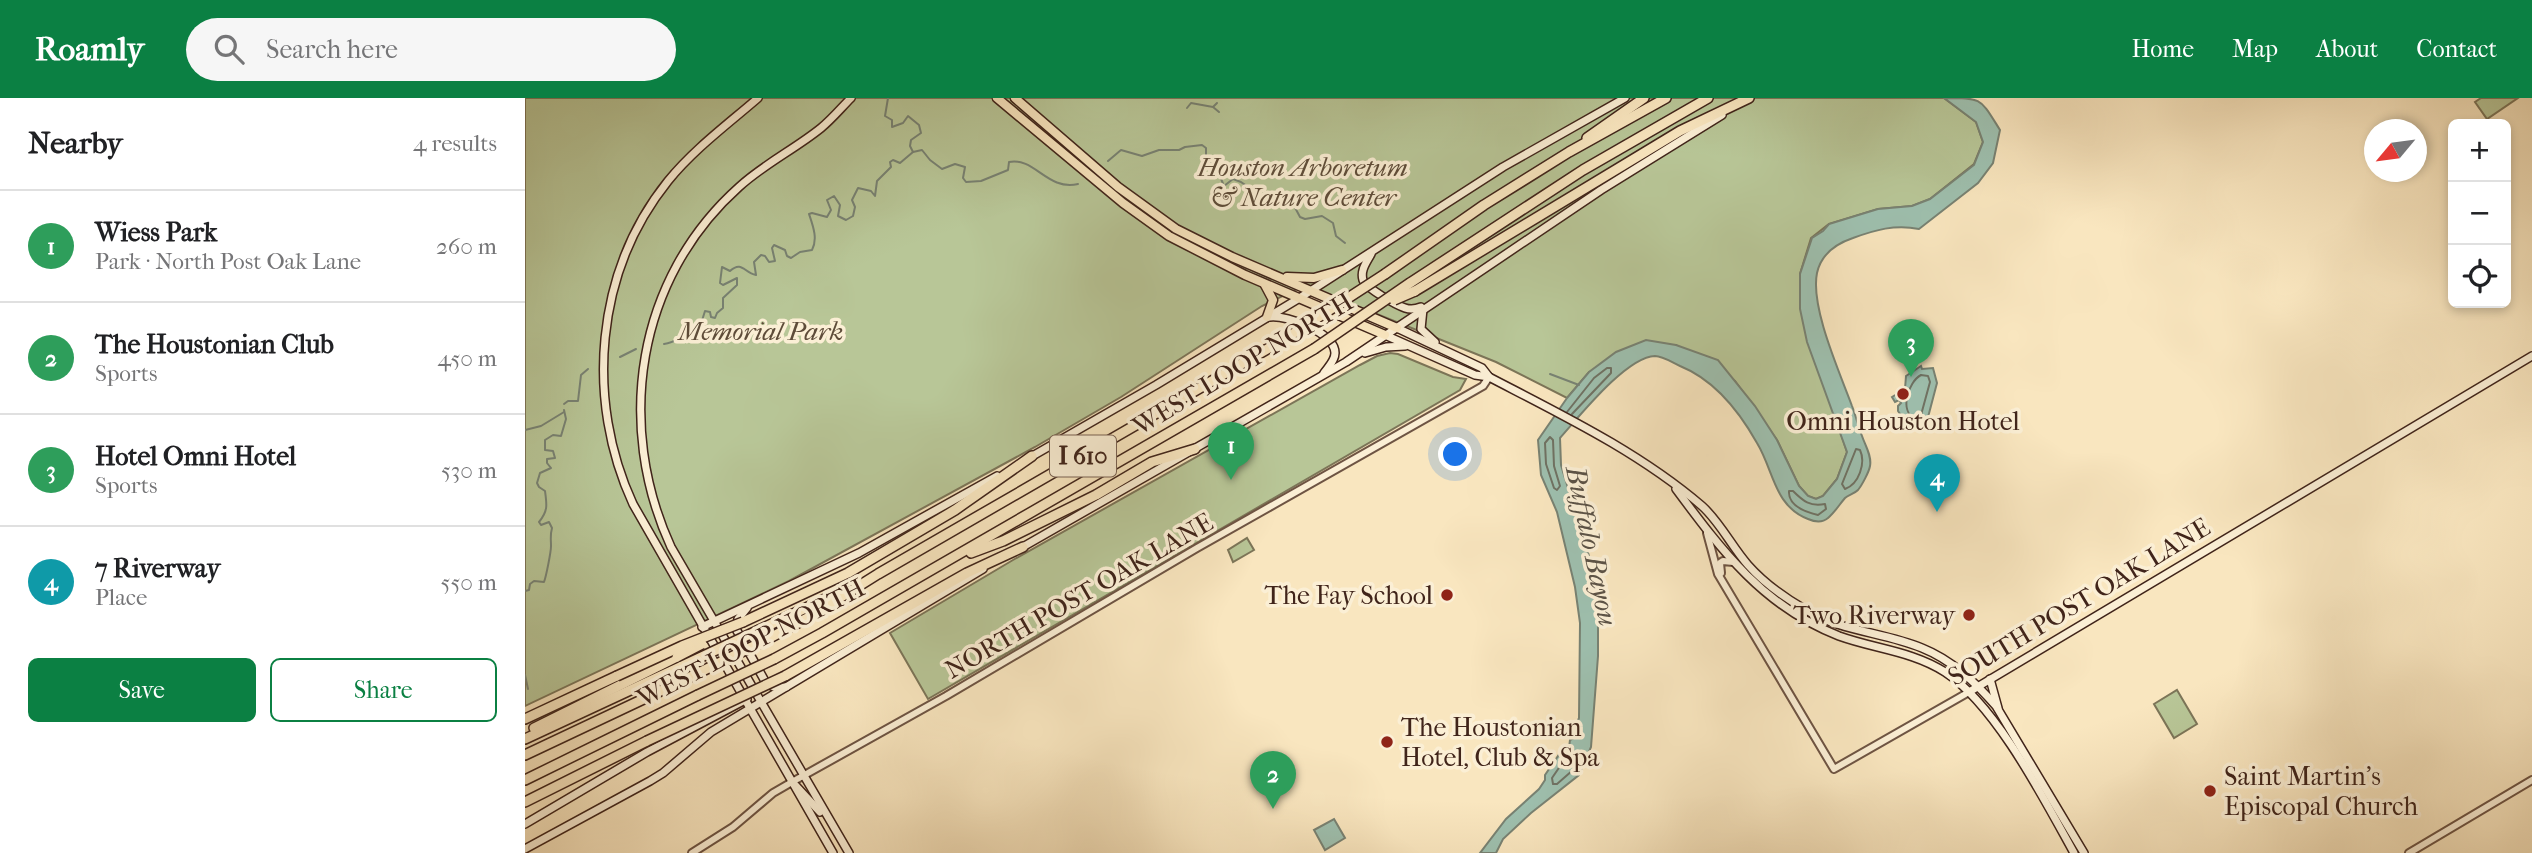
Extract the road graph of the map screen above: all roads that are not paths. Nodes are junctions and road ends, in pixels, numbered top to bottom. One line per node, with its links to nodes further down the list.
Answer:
1 (758, 98): 45 (main road)
2 (851, 98): 44 (main road)
3 (997, 98): 11 (main road)
4 (1015, 98): 10 (main road)
5 (1625, 98): 13 (main road)
6 (1644, 98): 12 (highway)
7 (1666, 98): 12 (highway, WEST LOOP NORTH / I 610)
8 (1708, 98): 17 (highway)
9 (1749, 98): 17 (highway); 20 (main road)
10 (1065, 142): 11 (main road); 15 (main road)
11 (1059, 150): 16 (main road)
12 (1569, 152): 39 (highway, WEST LOOP NORTH / I 610, bridge)
13 (1371, 253): 14 (main road); 20 (main road)
14 (1342, 270): 15 (main road); 18 (main road)
15 (1280, 277): 18 (main road)
16 (1263, 283): 19 (main road); 22 (main road)
17 (1412, 287): 36 (highway, WEST LOOP NORTH / I 610, bridge)
18 (1309, 291): 19 (main road); 23 (main road)
19 (1298, 299): 22 (main road); 24 (main road)
20 (1433, 303): 21 (main road)
21 (1423, 309): 23 (main road); 26 (main road)
22 (1267, 317): 29 (main road); 32 (main road)
23 (1397, 328): 24 (main road); 26 (main road)
24 (1385, 335): 25 (main road); 28 (main road)
25 (1409, 346): 28 (main road); 30 (main road)
26 (1450, 352): 30 (main road)
27 (2532, 356): 48 (main road, SOUTH POST OAK LANE)
28 (1346, 362): 29 (main road)
29 (1321, 376): 31 (main road)
30 (1489, 377): 33 (main road); 62 (street, NORTH POST OAK LANE)
31 (1195, 449): 35 (main road); 36 (highway)
32 (1032, 456): 41 (main road); 43 (highway)
33 (1671, 483): 34 (main road); 38 (main road)
34 (1706, 529): 37 (main road); 40 (street, SOUTH POST OAK LANE)
35 (1023, 547): 50 (main road); 66 (highway, bridge)
36 (950, 560): 63 (highway, WEST LOOP NORTH / I 610, bridge)
37 (1733, 562): 38 (main road); 40 (street)
38 (1750, 573): 42 (main road)
39 (878, 574): 58 (highway, bridge); 59 (highway, WEST LOOP NORTH / I 610, bridge)
40 (1724, 581): 51 (street, SOUTH POST OAK LANE)
41 (750, 605): 44 (main road); 50 (main road)
42 (1807, 616): 46 (main road); 47 (main road)
43 (747, 620): 57 (highway, bridge); 58 (highway, bridge)
44 (714, 621): 45 (main road); 52 (main road)
45 (702, 627): 53 (main road)
46 (1874, 634): 47 (main road); 49 (main road)
47 (1872, 644): 51 (main road)
48 (1990, 679): 49 (main road, SOUTH POST OAK LANE); 56 (main road)
49 (1979, 686): 51 (main road, SOUTH POST OAK LANE); 56 (main road)
50 (788, 688): 54 (main road)
51 (1969, 692): 61 (main road)
52 (756, 694): 53 (main road); 54 (main road)
53 (745, 700): 55 (main road); 67 (main road)
54 (761, 702): 55 (main road); 62 (main road)
55 (750, 709): 65 (main road); 69 (main road)
56 (1999, 710): 60 (main road)
57 (525, 719)
58 (525, 736)
59 (525, 755)
60 (2034, 767): 61 (main road); 70 (main road)
61 (2027, 772): 70 (main road)
62 (803, 776): 65 (street, NORTH POST OAK LANE); 68 (main road)
63 (525, 780)
64 (2532, 780): 74 (street)
65 (792, 782): 68 (main road); 71 (street, NORTH POST OAK LANE); 72 (main road)
66 (525, 802)
67 (525, 824)
68 (837, 834): 73 (main road)
69 (525, 849)
70 (2080, 852)
71 (692, 853)
72 (833, 853)
73 (849, 853)
74 (2409, 853)

